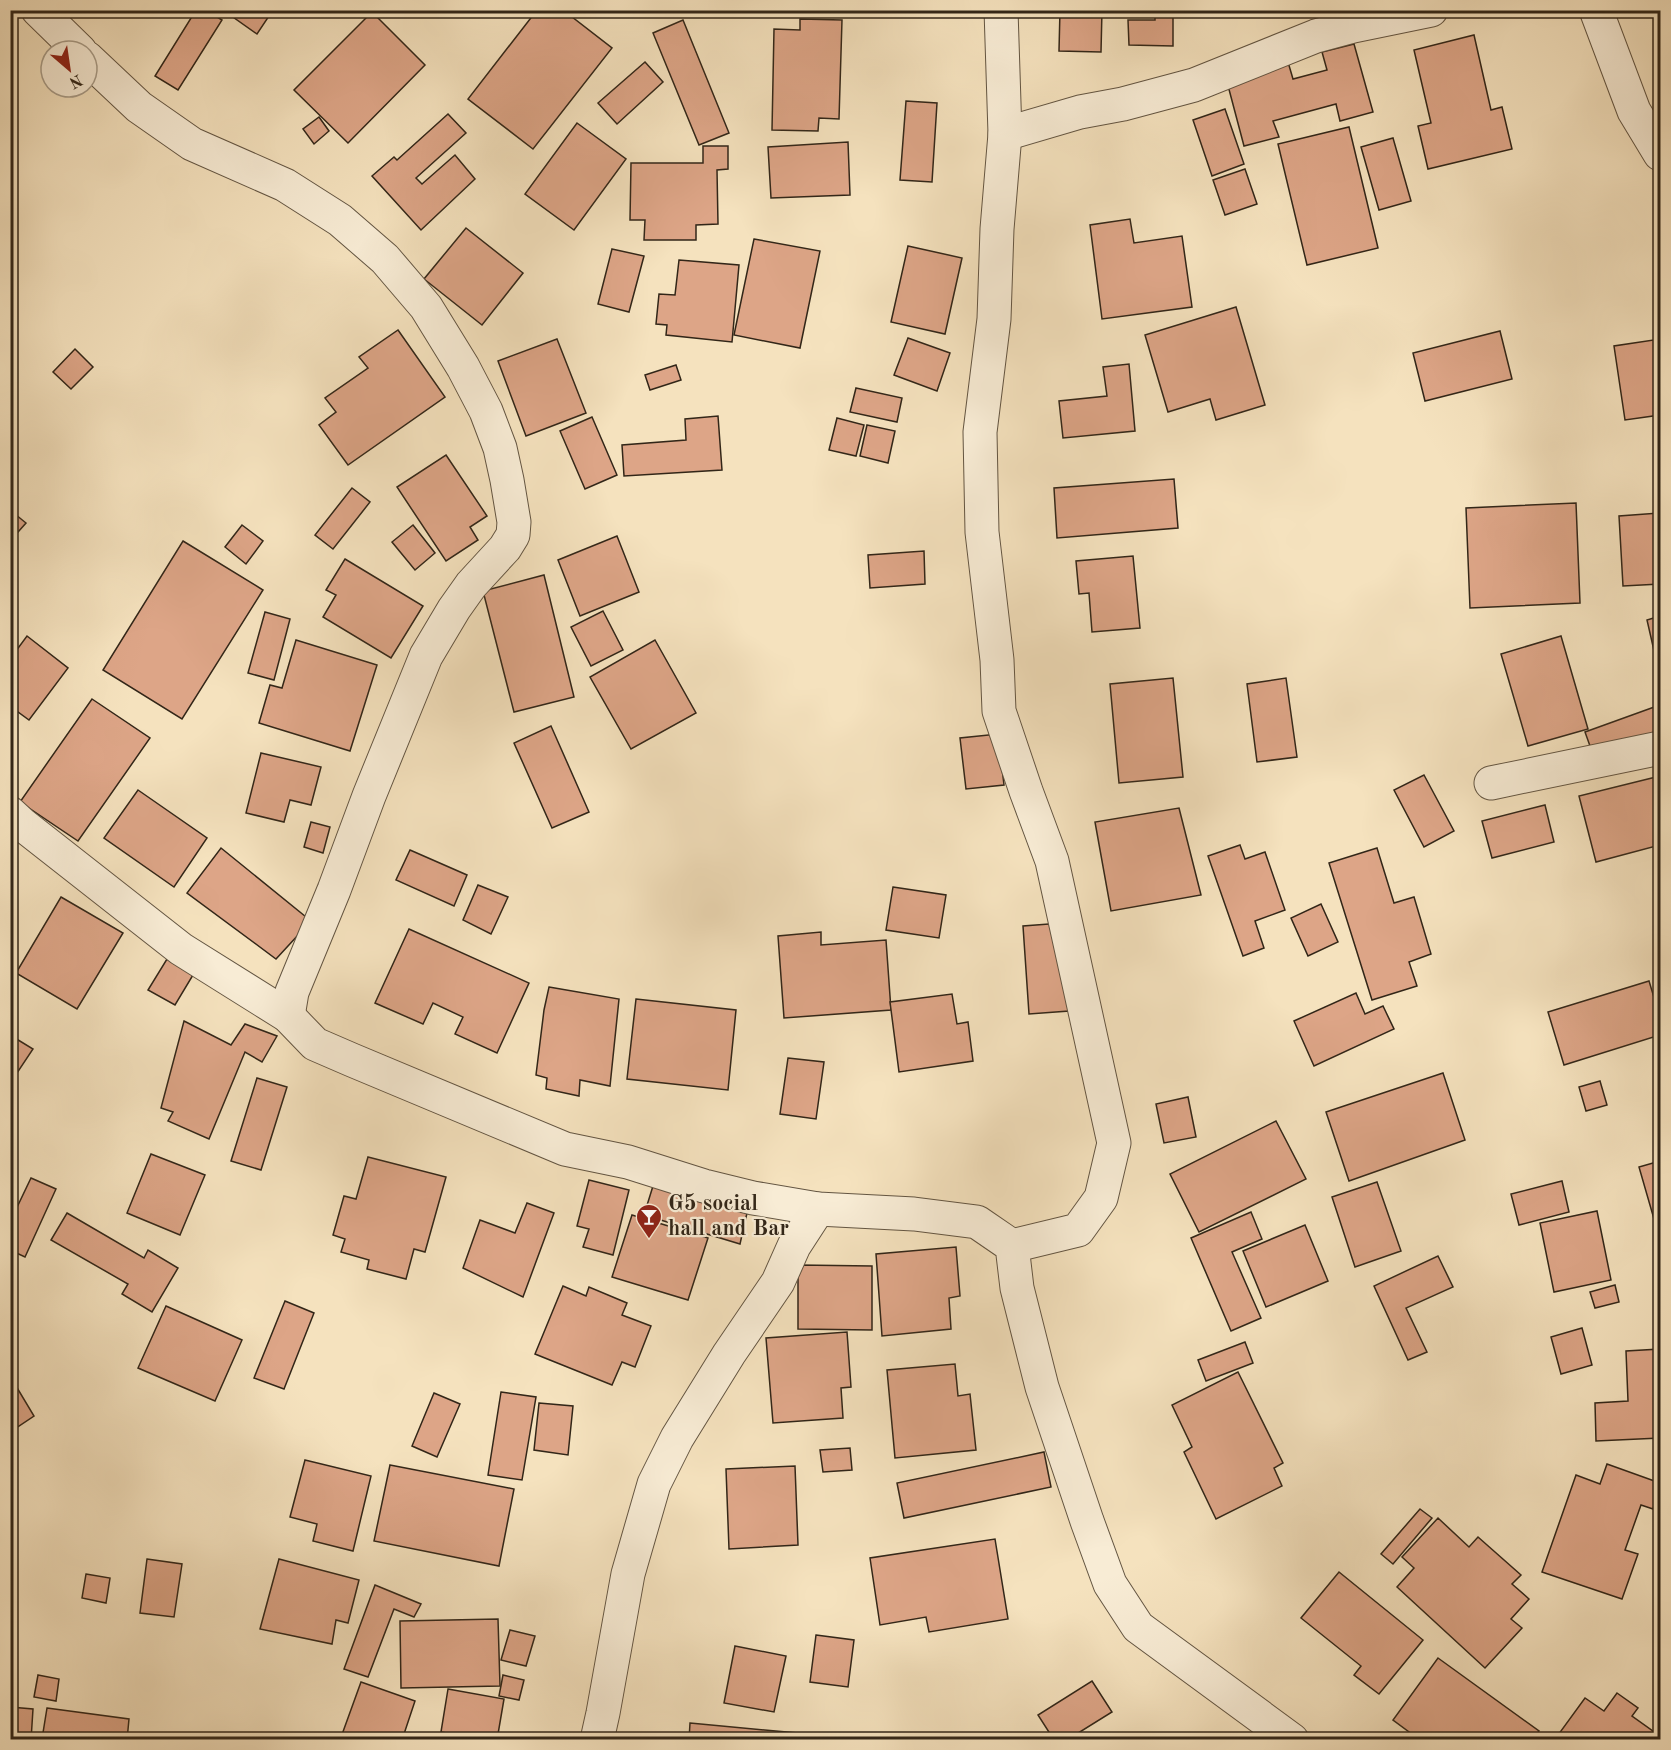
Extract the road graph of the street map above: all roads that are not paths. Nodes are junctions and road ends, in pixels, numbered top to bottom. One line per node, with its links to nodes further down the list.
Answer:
1 (38, 10): 5 (street)
2 (1001, 10): 7 (street)
3 (1431, 10): 7 (street)
4 (1596, 10): 8 (street)
5 (68, 39)
6 (99, 69): 12 (street)
7 (1005, 134): 14 (street)
8 (1660, 154)
9 (1660, 748): 10 (street)
10 (1491, 783)
11 (10, 813): 12 (street)
12 (288, 1016): 13 (street)
13 (818, 1209): 14 (street); 15 (street)
14 (1012, 1246): 16 (street)
15 (597, 1740)
16 (1292, 1740)

